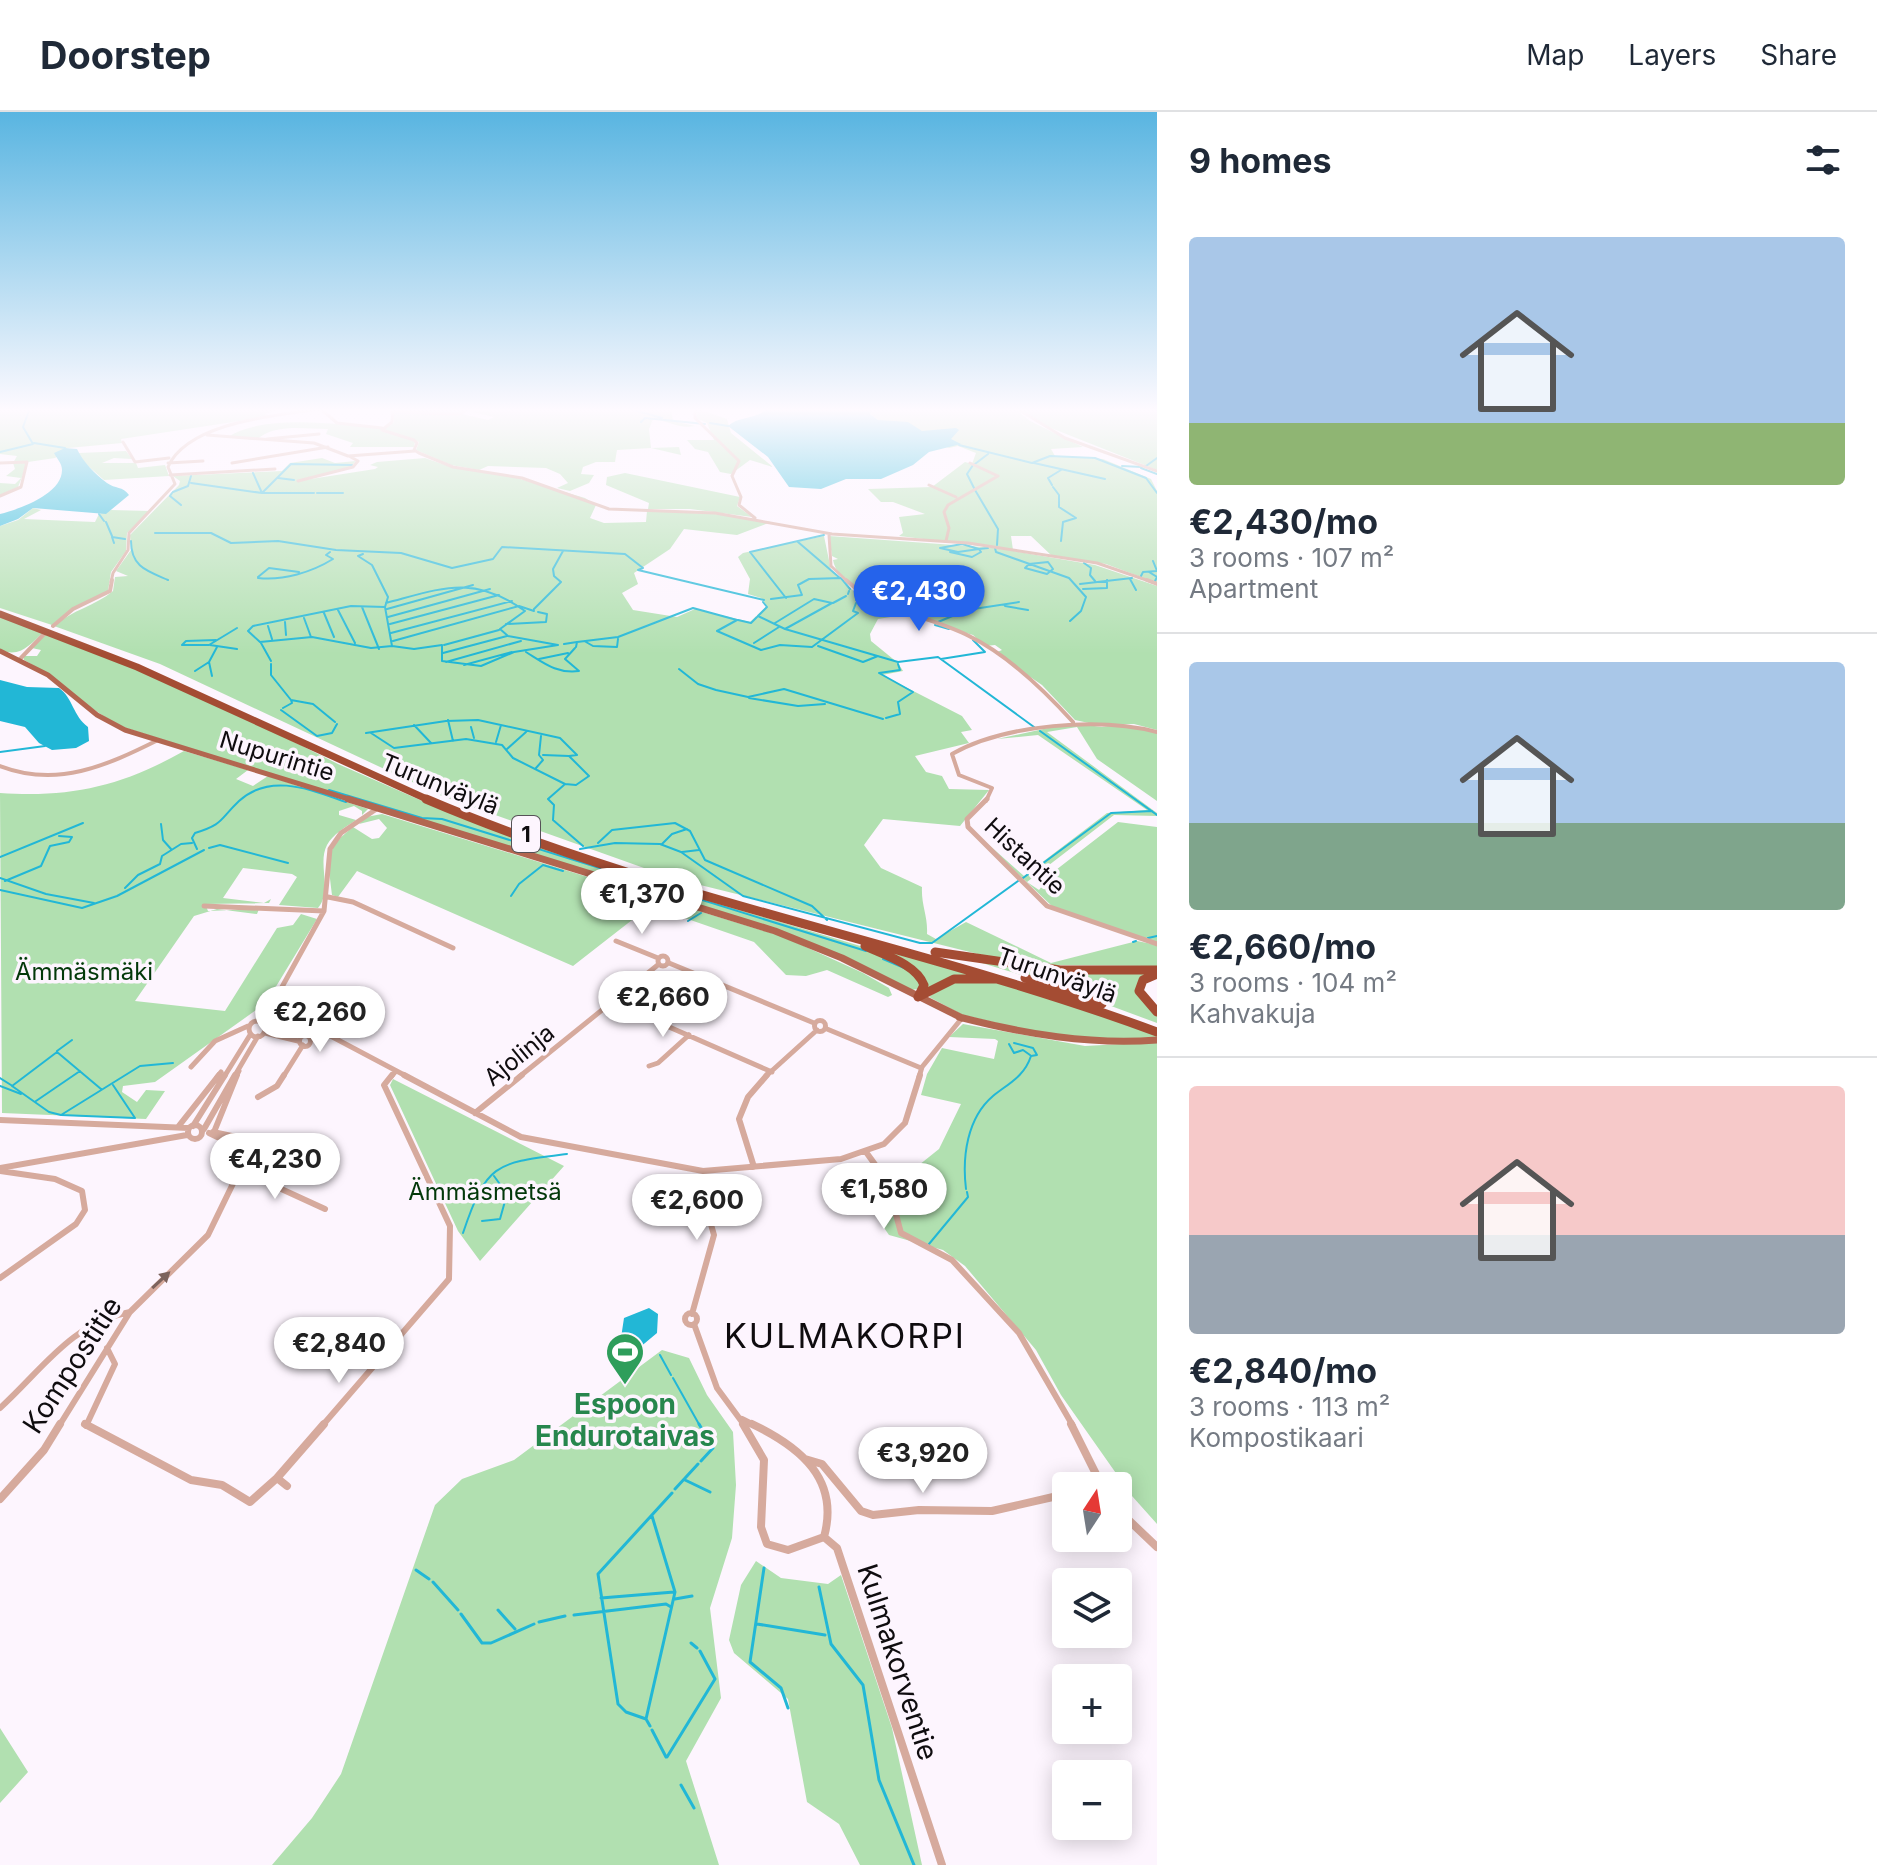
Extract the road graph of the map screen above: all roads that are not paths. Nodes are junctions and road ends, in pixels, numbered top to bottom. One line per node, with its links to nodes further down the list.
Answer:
1 (170, 490): 12 (street)
2 (560, 490): 7 (street)
3 (738, 490): 7 (street)
4 (940, 490): 6 (street)
5 (970, 490): 6 (street)
6 (956, 497): 9 (street)
7 (755, 519): 8 (street)
8 (830, 534): 9 (street); 16 (street)
9 (946, 541): 10 (street)
10 (1157, 584)
11 (0, 612): 26 (highway, Turunväylä / 1); 30 (highway, Turunväylä / 1)
12 (53, 626)
13 (46, 632): 15 (street)
14 (0, 651): 15 (main road, Nupurintie)
15 (16, 659): 18 (main road, Nupurintie)
16 (1073, 722): 17 (street); 28 (street, Histantie)
17 (1157, 732)
18 (158, 740): 20 (street); 22 (main road, Nupurintie)
19 (0, 766): 20 (street)
20 (10, 771): 21 (street)
21 (0, 774)
22 (376, 808): 23 (street); 34 (main road, Nupurintie)
23 (328, 897): 25 (street); 29 (street)
24 (204, 906): 25 (street)
25 (324, 911): 36 (street)
26 (820, 929): 33 (highway, Turunväylä / 1); 34 (highway)
27 (616, 941): 31 (street)
28 (1157, 944)
29 (453, 948)
30 (935, 952): 32 (highway); 42 (highway, Turunväylä / 1)
31 (658, 961): 35 (street, Ajolinja); 41 (street)
32 (1157, 972): 37 (highway)
33 (1033, 987): 34 (highway); 44 (highway, Turunväylä / 1)
34 (918, 997): 38 (main road, Nupurintie)
35 (612, 1002): 46 (street); 55 (street, Ajolinja)
36 (270, 1007): 39 (street); 43 (street); 52 (street)
37 (1157, 1012)
38 (962, 1018): 47 (main road, Nupurintie); 51 (street)
39 (257, 1023): 40 (street); 43 (street)
40 (248, 1026): 45 (street); 49 (street)
41 (816, 1026): 51 (street); 53 (street)
42 (1157, 1026)
43 (266, 1029): 45 (street); 54 (street)
44 (1157, 1032)
45 (254, 1035): 48 (street); 60 (street)
46 (689, 1035): 50 (street); 53 (street)
47 (1156, 1040)
48 (245, 1045): 58 (street); 59 (street)
49 (192, 1066)
50 (649, 1066)
51 (921, 1068): 61 (street)
52 (396, 1071): 55 (street); 75 (street)
53 (772, 1072): 63 (street)
54 (258, 1097)
55 (475, 1113): 66 (street)
56 (0, 1120): 57 (street)
57 (168, 1128): 58 (street); 59 (street)
58 (178, 1128): 59 (street)
59 (189, 1131): 60 (street); 60 (street); 64 (street)
60 (206, 1133): 62 (street); 62 (street)
61 (866, 1152): 63 (street); 74 (street)
62 (243, 1155): 65 (street, Kompostitie)
63 (754, 1167): 66 (street)
64 (0, 1170): 68 (street)
65 (242, 1171): 67 (street); 69 (street, Kompostitie, one-way to 65)
66 (703, 1171): 72 (street)
67 (325, 1209)
68 (0, 1278)
69 (130, 1312): 70 (street, Kompostitie); 71 (street)
70 (107, 1348): 75 (street); 78 (street, Kompostitie)
71 (0, 1408)
72 (741, 1419): 73 (street); 80 (street)
73 (805, 1459): 77 (street); 80 (street)
74 (1096, 1472)
75 (277, 1478): 76 (street)
76 (287, 1486)
77 (1052, 1497)
78 (0, 1499)
79 (1132, 1523): 81 (street)
80 (824, 1537): 82 (street, Kulmakorventie)
81 (1157, 1547)
82 (942, 1865)

